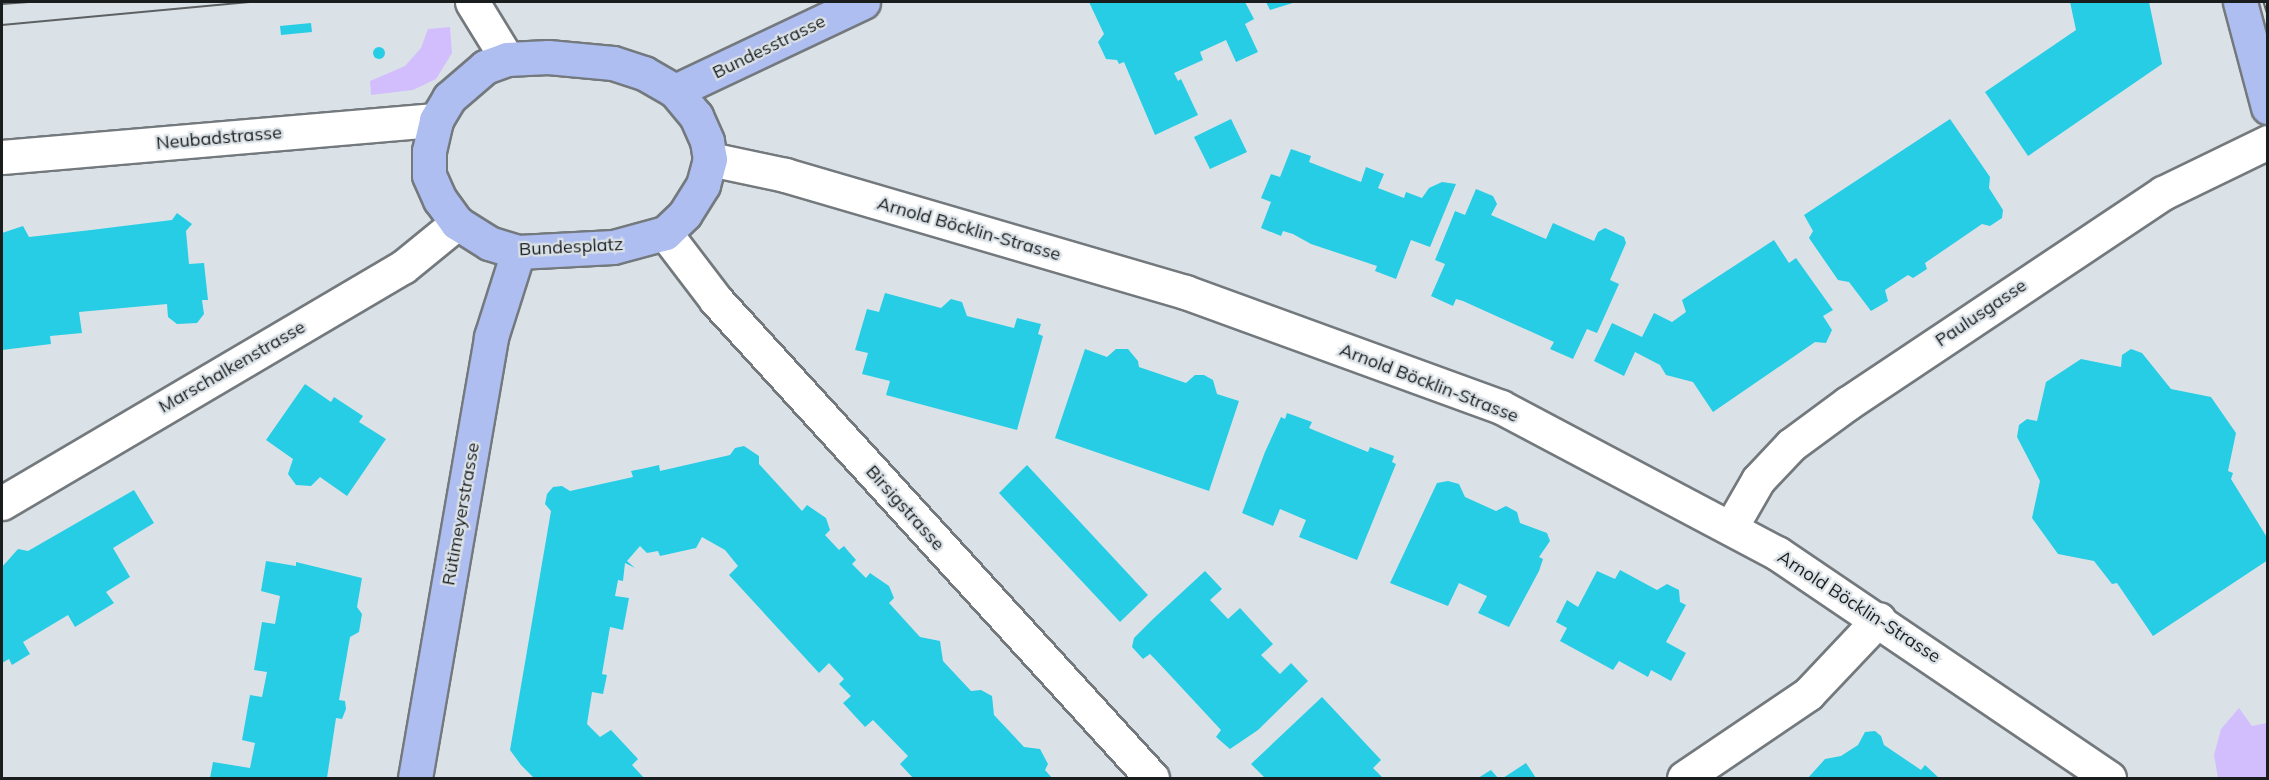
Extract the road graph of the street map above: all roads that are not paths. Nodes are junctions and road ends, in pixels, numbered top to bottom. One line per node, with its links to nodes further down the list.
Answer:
1 (472, 2): 4 (street)
2 (863, 2): 5 (main road, Bundesstrasse)
3 (2240, 2): 6 (main road)
4 (507, 59): 5 (main road, Bundesplatz); 7 (main road, Bundesplatz)
5 (675, 91): 10 (main road, Bundesplatz)
6 (2268, 107)
7 (436, 120): 9 (street, Neubadstrasse); 11 (main road, Bundesplatz)
8 (2268, 142): 15 (street, Paulusgasse)
9 (2, 157)
10 (710, 159): 12 (main road, Bundesplatz); 15 (street, Arnold Böcklin-Strasse)
11 (457, 223): 13 (main road, Bundesplatz); 14 (street, Marschalkenstrasse)
12 (665, 233): 13 (main road, Bundesplatz); 18 (street, Birsigstrasse)
13 (518, 252): 17 (main road, Rütimeyerstrasse)
14 (2, 503)
15 (1731, 527): 16 (street, Arnold Böcklin-Strasse)
16 (1880, 619): 19 (street); 20 (street, Arnold Böcklin-Strasse)
17 (415, 778)
18 (1152, 778)
19 (1684, 778)
20 (2109, 778)

